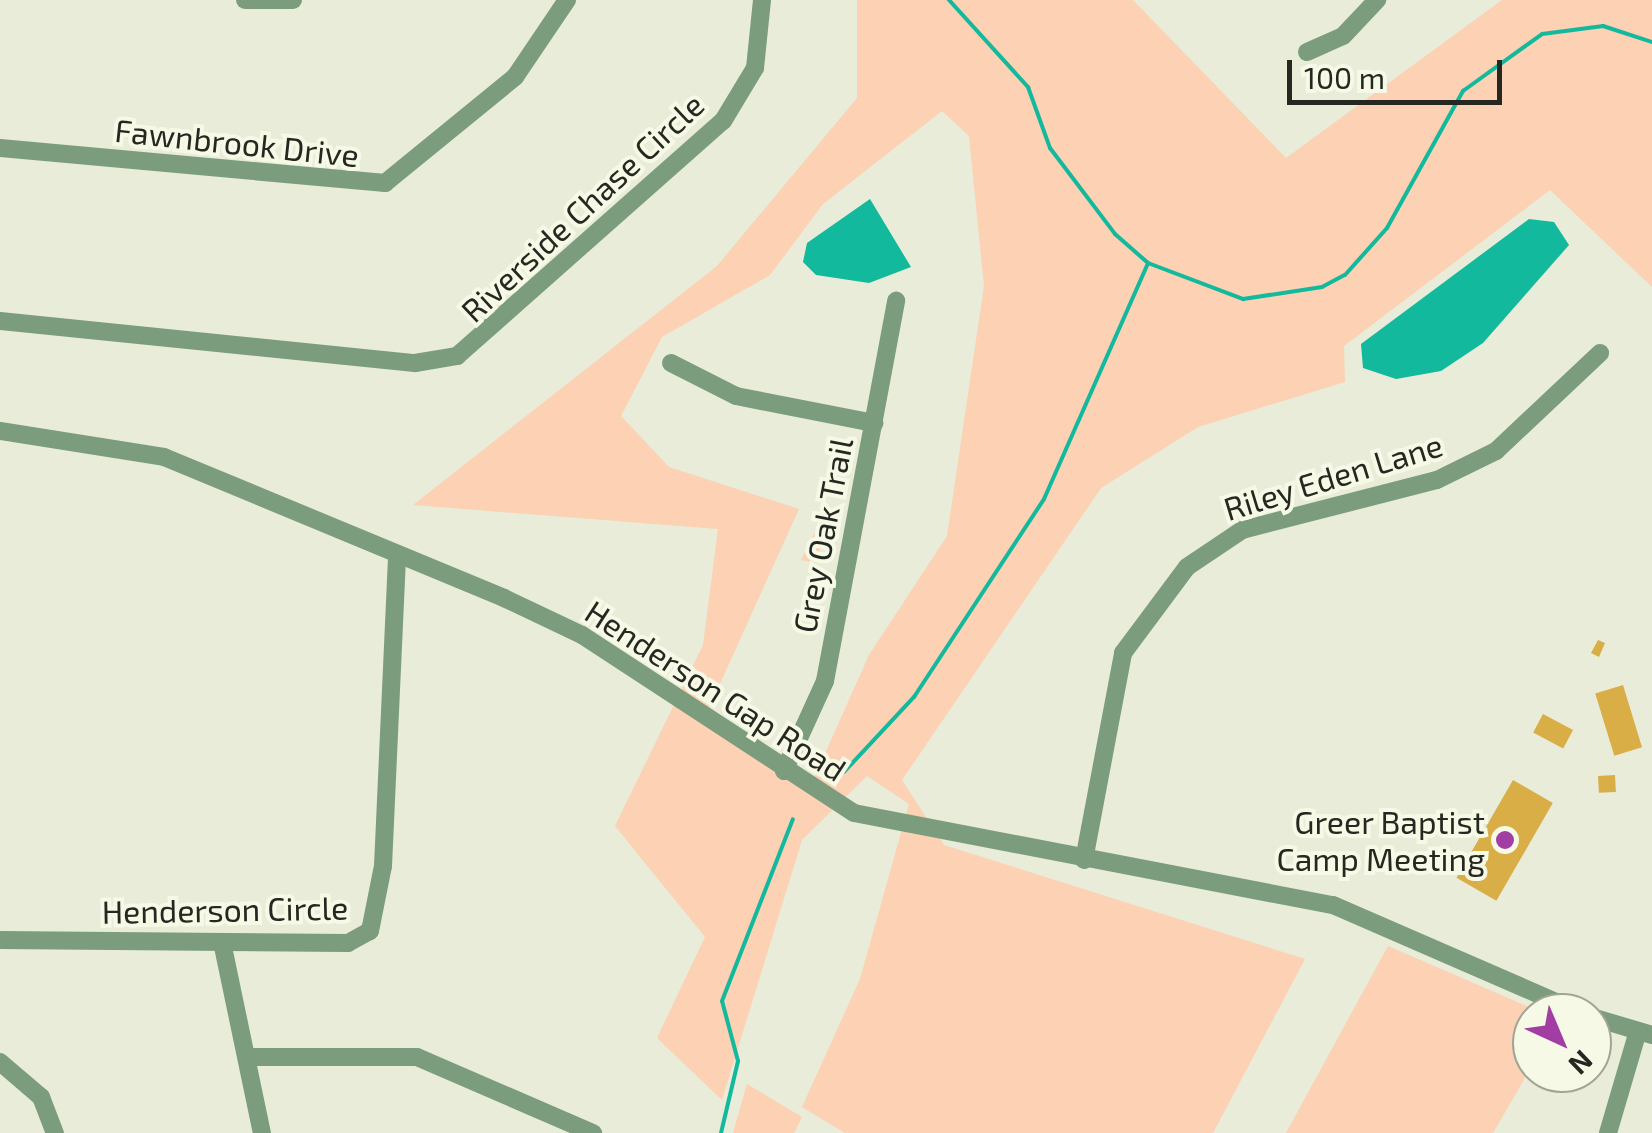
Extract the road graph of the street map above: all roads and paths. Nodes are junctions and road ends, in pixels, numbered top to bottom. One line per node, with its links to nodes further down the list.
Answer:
1 (244, 0): 2 (street)
2 (293, 0)
3 (566, 0): 7 (street, Fawnbrook Drive)
4 (762, 0): 9 (street, Riverside Chase Circle)
5 (1377, 0): 6 (street)
6 (1307, 52)
7 (0, 148)
8 (896, 301): 12 (street, Grey Oak Trail)
9 (0, 322)
10 (1600, 353): 16 (street, Riley Eden Lane)
11 (671, 363): 12 (street)
12 (874, 423): 15 (street, Grey Oak Trail)
13 (0, 431): 14 (street, Henderson Gap Road)
14 (397, 555): 15 (street, Henderson Gap Road); 18 (street, Henderson Circle)
15 (784, 772): 16 (street, Henderson Gap Road)
16 (1084, 860): 19 (street, Henderson Gap Road)
17 (0, 940): 18 (street, Henderson Circle)
18 (222, 942): 22 (street)
19 (1536, 993)
20 (1612, 1022): 21 (street)
21 (1647, 1031): 27 (street)
22 (246, 1056): 25 (street); 26 (street)
23 (0, 1062): 24 (street)
24 (54, 1133)
25 (262, 1133)
26 (593, 1133)
27 (1608, 1133)

